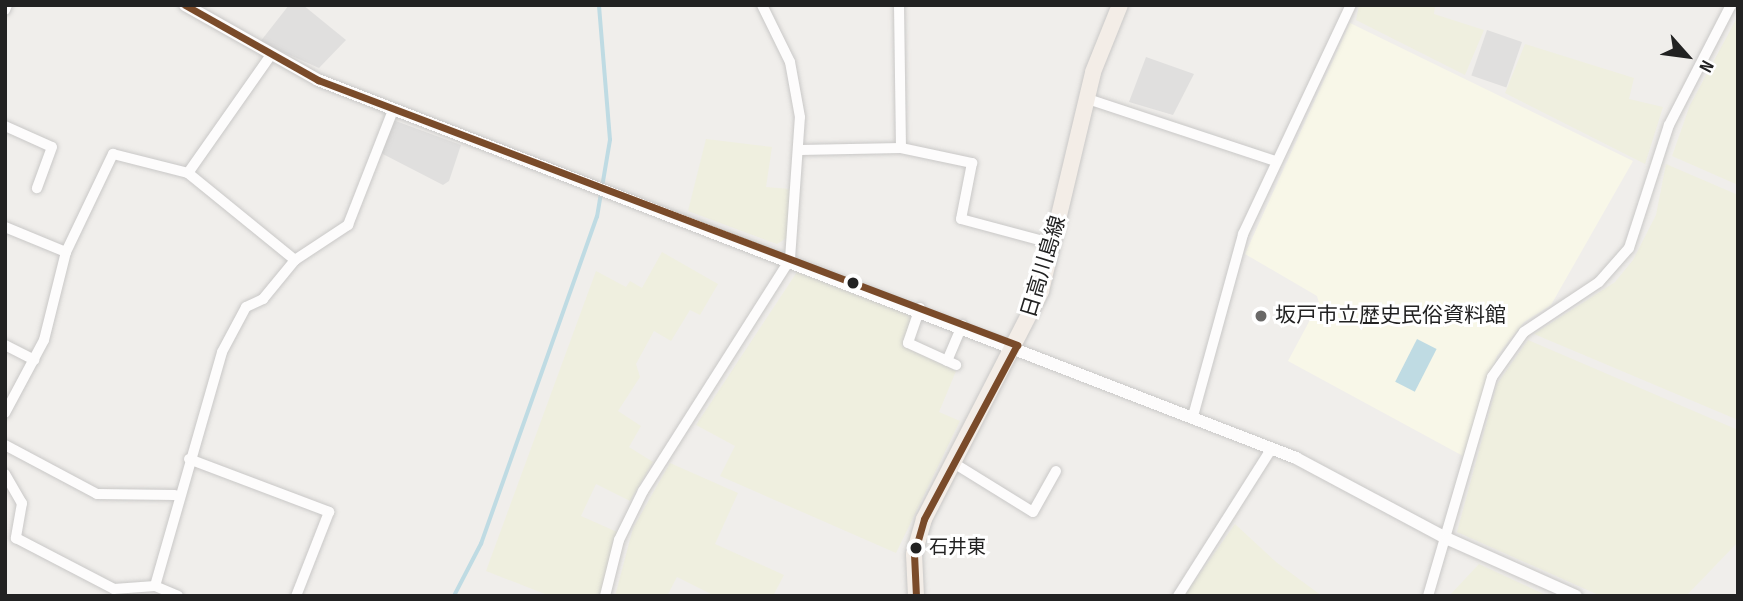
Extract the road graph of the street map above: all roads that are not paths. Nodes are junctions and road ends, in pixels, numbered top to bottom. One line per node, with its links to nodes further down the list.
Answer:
1 (7, 5): 8 (street)
2 (185, 5): 9 (street)
3 (762, 5): 14 (street)
4 (899, 5): 13 (street)
5 (1120, 5): 10 (main road, 日高川島線)
6 (1351, 5): 15 (street)
7 (1731, 5): 37 (street)
8 (5, 10)
9 (271, 55): 11 (street); 16 (street)
10 (1088, 100): 15 (street); 19 (main road, 日高川島線)
11 (393, 110): 21 (street); 22 (street)
12 (5, 126): 17 (street)
13 (901, 148): 14 (street); 19 (street)
14 (800, 150): 21 (street)
15 (1275, 161): 29 (street)
16 (188, 173): 20 (street); 22 (street)
17 (37, 188)
18 (5, 227): 20 (street)
19 (1054, 244): 26 (main road, 日高川島線)
20 (66, 252): 27 (street)
21 (790, 259): 23 (street); 42 (street)
22 (295, 260): 32 (street)
23 (920, 308): 24 (street); 24 (street)
24 (962, 325): 26 (street)
25 (5, 345): 27 (street)
26 (1017, 345): 29 (street); 33 (main road, 日高川島線)
27 (34, 360): 28 (street)
28 (5, 412)
29 (1192, 416): 31 (street)
30 (5, 445): 36 (street)
31 (1272, 448): 37 (street); 44 (street)
32 (189, 459): 36 (street); 41 (street)
33 (952, 462): 34 (street); 43 (main road, 日高川島線)
34 (1056, 471)
35 (5, 474): 39 (street)
36 (176, 495): 38 (street)
37 (1448, 539): 45 (street); 46 (street)
38 (155, 586): 39 (street); 40 (street)
39 (114, 593)
40 (173, 595)
41 (296, 596)
42 (605, 596)
43 (916, 596)
44 (1178, 596)
45 (1428, 596)
46 (1576, 596)

